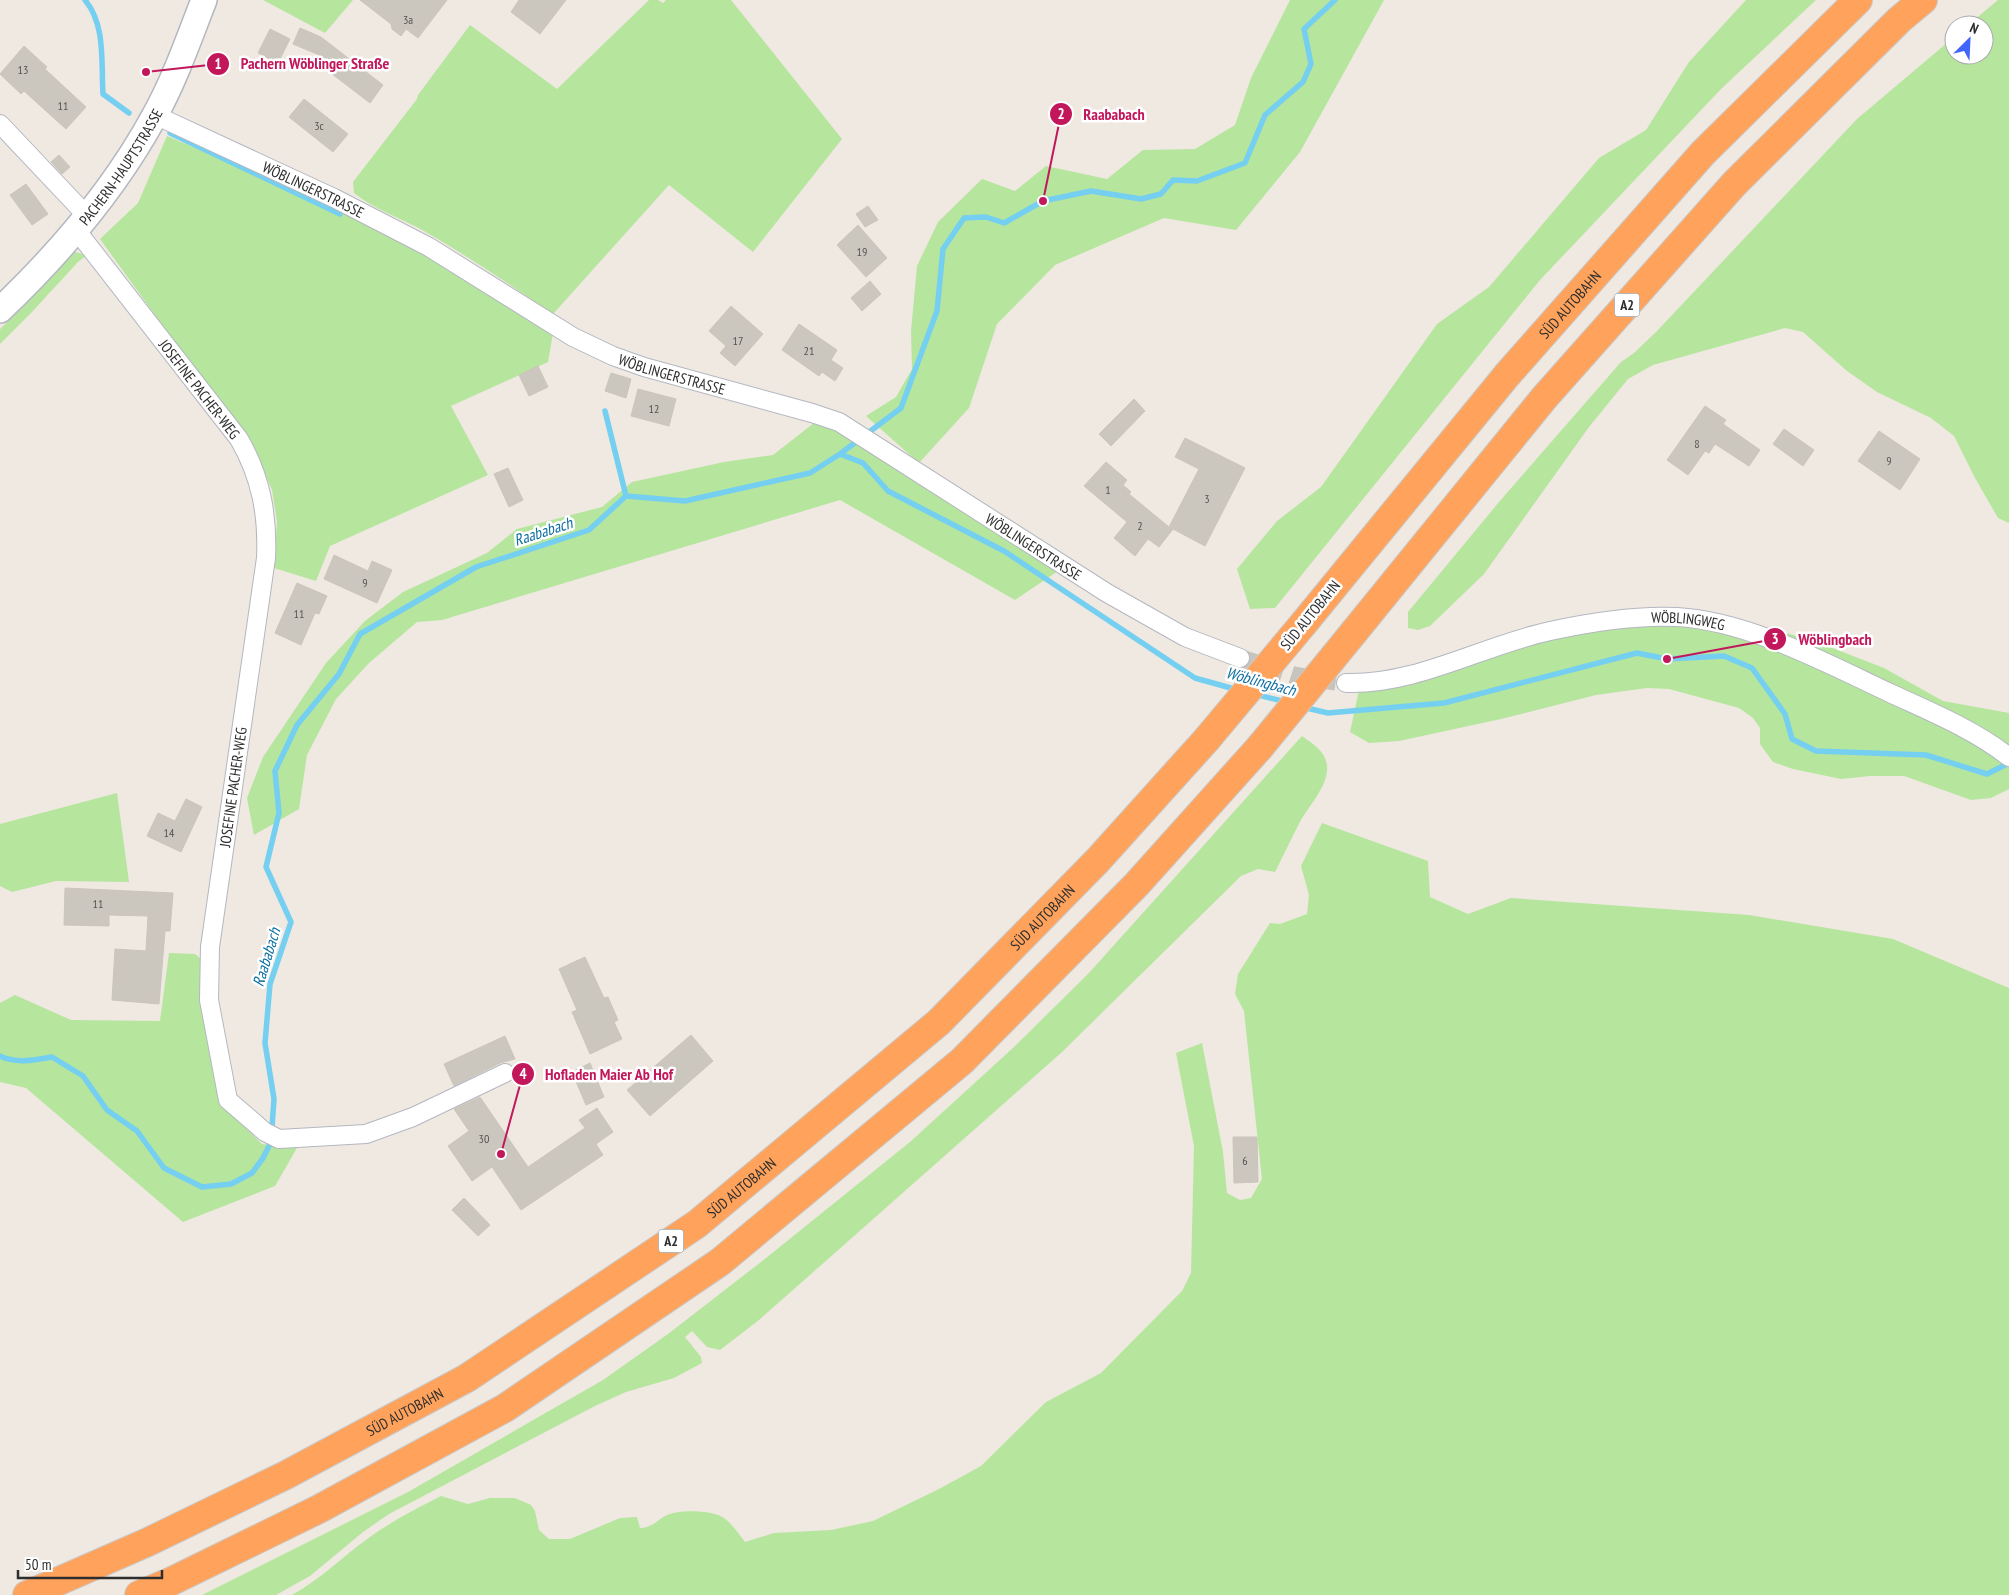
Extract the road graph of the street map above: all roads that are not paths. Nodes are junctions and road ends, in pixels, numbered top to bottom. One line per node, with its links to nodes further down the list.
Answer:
1 (204, 0): 4 (main road, PACHERN-HAUPTSTRASSE)
2 (1858, 0): 12 (highway, SÜD AUTOBAHN / A2, bridge)
3 (1923, 0): 13 (highway, A2, bridge)
4 (155, 115): 6 (main road, PACHERN-HAUPTSTRASSE); 8 (street, WÖBLINGERSTRASSE)
5 (0, 124): 6 (street, JOSEFINE PACHER-WEG)
6 (82, 224): 7 (main road, PACHERN-HAUPTSTRASSE); 11 (street, JOSEFINE PACHER-WEG)
7 (0, 310)
8 (1240, 658)
9 (1346, 682): 10 (street, WÖBLINGWEG)
10 (2003, 753)
11 (505, 1072)
12 (27, 1595)
13 (139, 1595)

